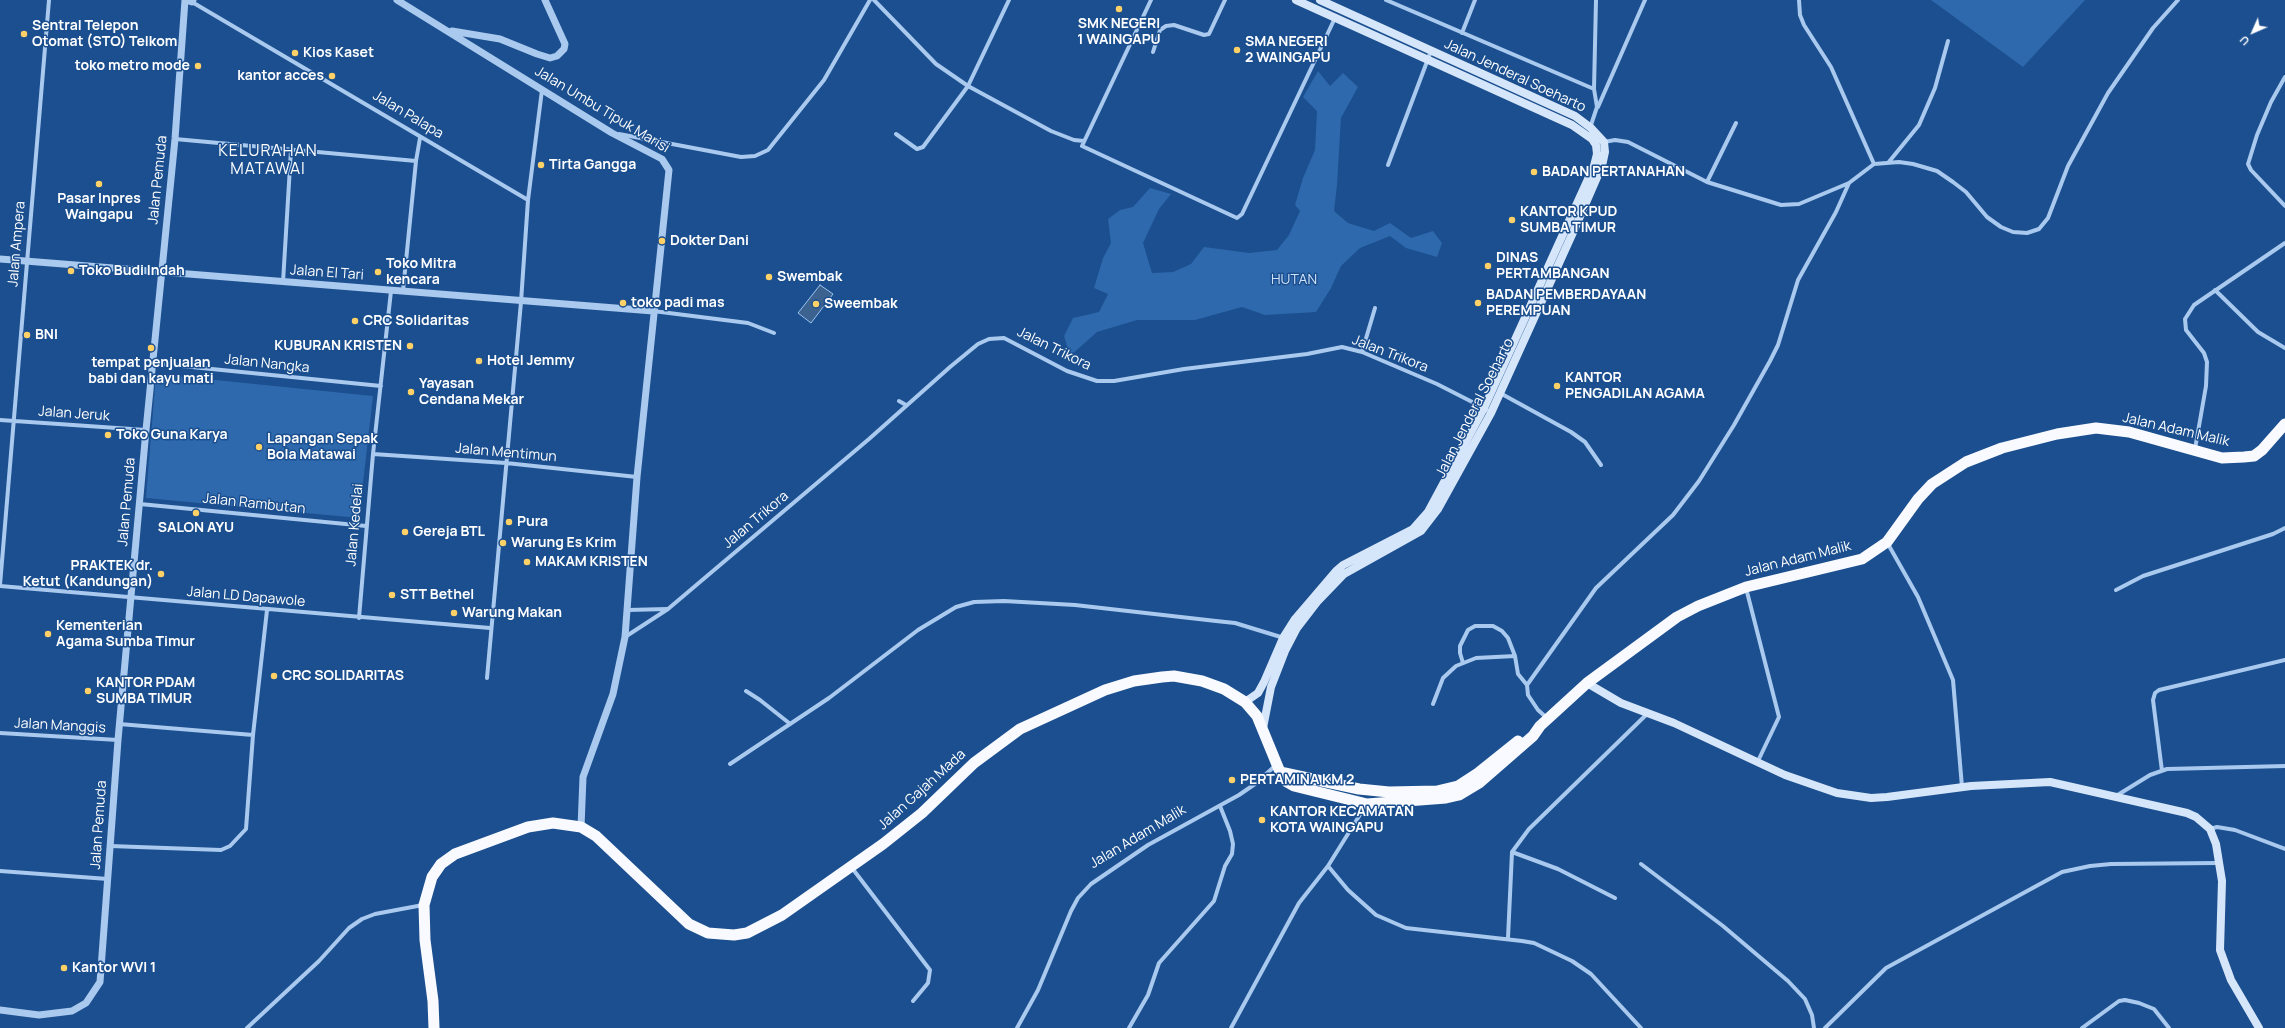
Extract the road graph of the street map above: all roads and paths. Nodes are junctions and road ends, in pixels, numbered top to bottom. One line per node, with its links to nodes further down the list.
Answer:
1 (49, 0): 49 (street, Jalan Ampera)
2 (189, 0): 34 (street, Jalan Pemuda); 35 (street, Jalan Palapa)
3 (397, 0): 19 (street, Jalan Umbu Tipuk Marisi)
4 (545, 0): 19 (street)
5 (870, 0): 32 (street)
6 (874, 0): 26 (street)
7 (1009, 0): 26 (street)
8 (1151, 0): 36 (street)
9 (1225, 0): 23 (street)
10 (1296, 0): 18 (main road, Jalan Jenderal Soeharto)
11 (1320, 0): 22 (main road, Jalan Jenderal Soeharto)
12 (1386, 0): 20 (street)
13 (1475, 0): 20 (street)
14 (1596, 0): 28 (street)
15 (1645, 0): 29 (street)
16 (1799, 0): 41 (street)
17 (2178, 0): 40 (street)
18 (1335, 18): 24 (main road, Jalan Jenderal Soeharto); 36 (street)
19 (450, 31): 27 (street, Jalan Umbu Tipuk Marisi)
20 (1462, 33): 28 (street)
21 (1948, 41): 40 (street)
22 (1431, 51): 24 (street); 31 (main road, Jalan Jenderal Soeharto)
23 (1152, 52)
24 (1427, 61): 31 (main road, Jalan Jenderal Soeharto); 42 (street)
25 (2285, 77): 46 (street)
26 (968, 86): 33 (street); 36 (street)
27 (542, 89): 32 (street, Jalan Umbu Tipuk Marisi); 45 (street)
28 (1594, 89): 29 (street)
29 (1597, 108): 31 (street)
30 (1736, 123): 43 (street)
31 (1589, 130): 37 (main road, Jalan Jenderal Soeharto)
32 (612, 133): 59 (street, Jalan Umbu Tipuk Marisi)
33 (896, 134)
34 (175, 138): 38 (street); 50 (street, Jalan Pemuda)
35 (420, 138): 39 (street); 45 (street, Jalan Palapa)
36 (1084, 141)
37 (1600, 143): 43 (street); 52 (main road, Jalan Jenderal Soeharto); 53 (main road, Jalan Jenderal Soeharto)
38 (291, 150): 39 (street); 51 (street)
39 (416, 160): 56 (street)
40 (1888, 163): 41 (street)
41 (1874, 164): 44 (street)
42 (1388, 165)
43 (1707, 182): 44 (street)
44 (1848, 184): 98 (street)
45 (528, 200): 57 (street)
46 (2285, 206)
47 (2285, 243): 54 (street)
48 (0, 259): 49 (street, Jalan El Tari)
49 (26, 262): 50 (street, Jalan El Tari); 70 (street, Jalan Ampera)
50 (161, 274): 51 (street, Jalan El Tari); 63 (street, Jalan Pemuda)
51 (283, 282): 55 (street, Jalan El Tari)
52 (1539, 285): 53 (street); 68 (main road, Jalan Jenderal Soeharto)
53 (1548, 288): 65 (main road, Jalan Jenderal Soeharto)
54 (2215, 290): 61 (street); 73 (street)
55 (391, 291): 56 (street, Jalan El Tari); 64 (street, Jalan Kedelai)
56 (404, 291): 57 (street, Jalan El Tari)
57 (521, 302): 59 (street, Jalan El Tari); 75 (street)
58 (1375, 308): 62 (street)
59 (653, 311): 60 (street); 77 (street, Jalan Umbu Tipuk Marisi)
60 (774, 332)
61 (2285, 348)
62 (1362, 352): 67 (street, Jalan Trikora); 68 (street, Jalan Trikora)
63 (152, 364): 64 (street, Jalan Nangka); 72 (street, Jalan Pemuda)
64 (381, 386): 74 (street, Jalan Kedelai)
65 (1500, 393): 68 (main road, Jalan Jenderal Soeharto); 76 (street)
66 (899, 401): 67 (street)
67 (906, 405): 86 (street, Jalan Trikora)
68 (1487, 410): 92 (main road, Jalan Jenderal Soeharto)
69 (0, 420): 70 (street, Jalan Jeruk)
70 (13, 421): 72 (street, Jalan Jeruk); 82 (street, Jalan Ampera)
71 (2285, 424): 73 (highway, Jalan Adam Malik)
72 (146, 430): 78 (street, Jalan Pemuda)
73 (2194, 452): 81 (highway, Jalan Adam Malik)
74 (373, 454): 75 (street, Jalan Mentimun); 79 (street, Jalan Kedelai)
75 (506, 463): 77 (street, Jalan Mentimun); 90 (street)
76 (1601, 465)
77 (637, 477): 88 (street, Jalan Umbu Tipuk Marisi)
78 (140, 504): 79 (street, Jalan Rambutan); 85 (street, Jalan Pemuda)
79 (366, 526): 89 (street, Jalan Kedelai)
80 (2285, 528): 84 (street)
81 (1887, 542): 83 (highway, Jalan Adam Malik); 115 (street)
82 (0, 585): 85 (street, Jalan LD Dapawole)
83 (1746, 588): 97 (highway, Jalan Adam Malik); 110 (street)
84 (2116, 590)
85 (130, 597): 87 (street, Jalan LD Dapawole); 104 (street, Jalan Pemuda)
86 (668, 609): 88 (street); 91 (street, Jalan Trikora)
87 (267, 610): 89 (street, Jalan LD Dapawole); 108 (street)
88 (628, 610): 91 (street, Jalan Umbu Tipuk Marisi)
89 (359, 618): 90 (street, Jalan LD Dapawole)
90 (490, 628): 96 (street)
91 (625, 637): 119 (street, Jalan Umbu Tipuk Marisi)
92 (1287, 639): 100 (main road, Jalan Jenderal Soeharto); 105 (street); 106 (main road, Jalan Jenderal Soeharto)
93 (1515, 656): 95 (street); 95 (street); 98 (street)
94 (2285, 660): 114 (street)
95 (1463, 663): 101 (street)
96 (486, 678)
97 (1587, 683): 102 (main road); 103 (highway, Jalan Adam Malik)
98 (1527, 685): 103 (street)
99 (746, 691): 105 (street)
100 (1245, 702): 106 (highway, Jalan Gajah Mada); 127 (highway, Jalan Gajah Mada)
101 (1433, 704)
102 (1648, 713): 110 (main road); 123 (street)
103 (1544, 722): 113 (highway, Jalan Adam Malik); 117 (highway, Jalan Adam Malik)
104 (119, 724): 108 (street); 109 (street, Jalan Pemuda)
105 (789, 724): 111 (street)
106 (1263, 728): 113 (highway, Jalan Gajah Mada)
107 (0, 733): 109 (street, Jalan Manggis)
108 (253, 735): 121 (street)
109 (118, 740): 121 (street, Jalan Pemuda)
110 (1758, 761): 115 (main road)
111 (730, 764)
112 (2285, 766): 114 (street)
113 (1278, 769): 117 (highway, Jalan Adam Malik); 118 (street, Jalan Adam Malik)
114 (2162, 771): 116 (street)
115 (1962, 788): 116 (main road)
116 (2116, 796): 120 (main road)
117 (1367, 804): 126 (street)
118 (1220, 806): 137 (street, Jalan Adam Malik); 138 (street)
119 (581, 827): 127 (highway, Jalan Gajah Mada); 131 (highway)
120 (2210, 829): 122 (street); 124 (main road)
121 (110, 846): 129 (street, Jalan Pemuda)
122 (2285, 849)
123 (1512, 852): 130 (street); 132 (street)
124 (2218, 863): 142 (street); 145 (main road)
125 (1641, 864): 141 (street)
126 (1328, 866): 132 (street); 139 (street)
127 (851, 867): 133 (street)
128 (0, 871): 129 (street)
129 (108, 879): 134 (street, Jalan Pemuda)
130 (1615, 898)
131 (424, 905): 135 (street); 136 (highway)
132 (1508, 938): 140 (street)
133 (913, 1001)
134 (0, 1010)
135 (247, 1028)
136 (434, 1028)
137 (1017, 1028)
138 (1129, 1028)
139 (1232, 1028)
140 (1641, 1028)
141 (1814, 1028)
142 (1825, 1028)
143 (2082, 1028): 144 (street)
144 (2169, 1028)
145 (2259, 1028)

